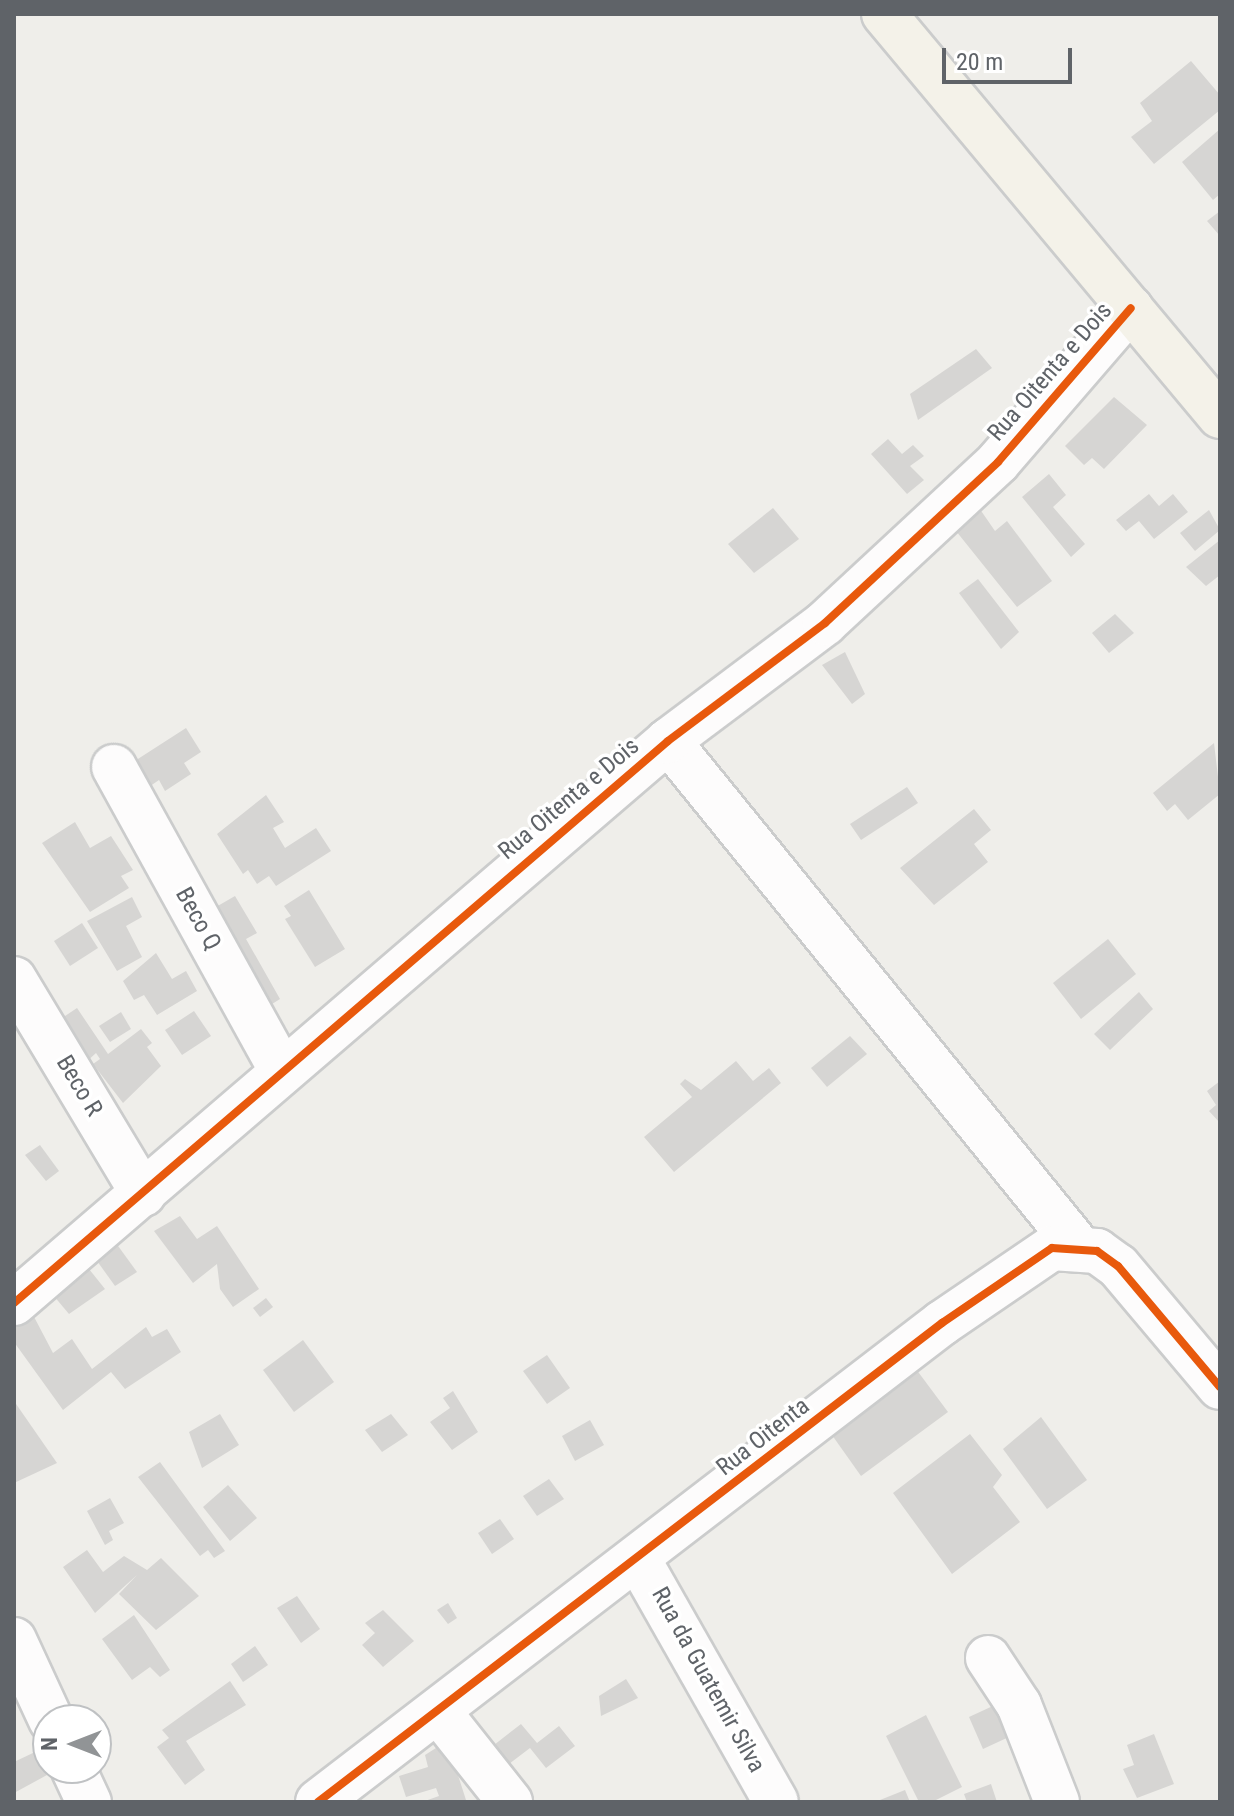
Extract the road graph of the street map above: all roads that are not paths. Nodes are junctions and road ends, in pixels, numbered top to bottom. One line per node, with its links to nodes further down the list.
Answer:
1 (884, 14): 2 (main road)
2 (1131, 308): 3 (main road); 4 (street, Rua Oitenta e Dois)
3 (1220, 416)
4 (668, 741): 7 (street, Rua Oitenta e Dois); 9 (street)
5 (114, 767): 7 (street, Beco Q)
6 (14, 979): 8 (street, Beco R)
7 (281, 1070): 8 (street, Rua Oitenta e Dois)
8 (143, 1194): 10 (street, Rua Oitenta e Dois)
9 (1078, 1246): 11 (street); 12 (street, Rua Oitenta)
10 (20, 1285)
11 (1220, 1387)
12 (638, 1559): 16 (street, Rua Oitenta); 19 (street, Rua da Guatemir Silva)
13 (14, 1640): 15 (street)
14 (988, 1658): 20 (street)
15 (34, 1702)
16 (438, 1711): 17 (street, Rua Oitenta); 18 (street)
17 (318, 1802)
18 (510, 1802)
19 (776, 1802)
20 (1057, 1802)

